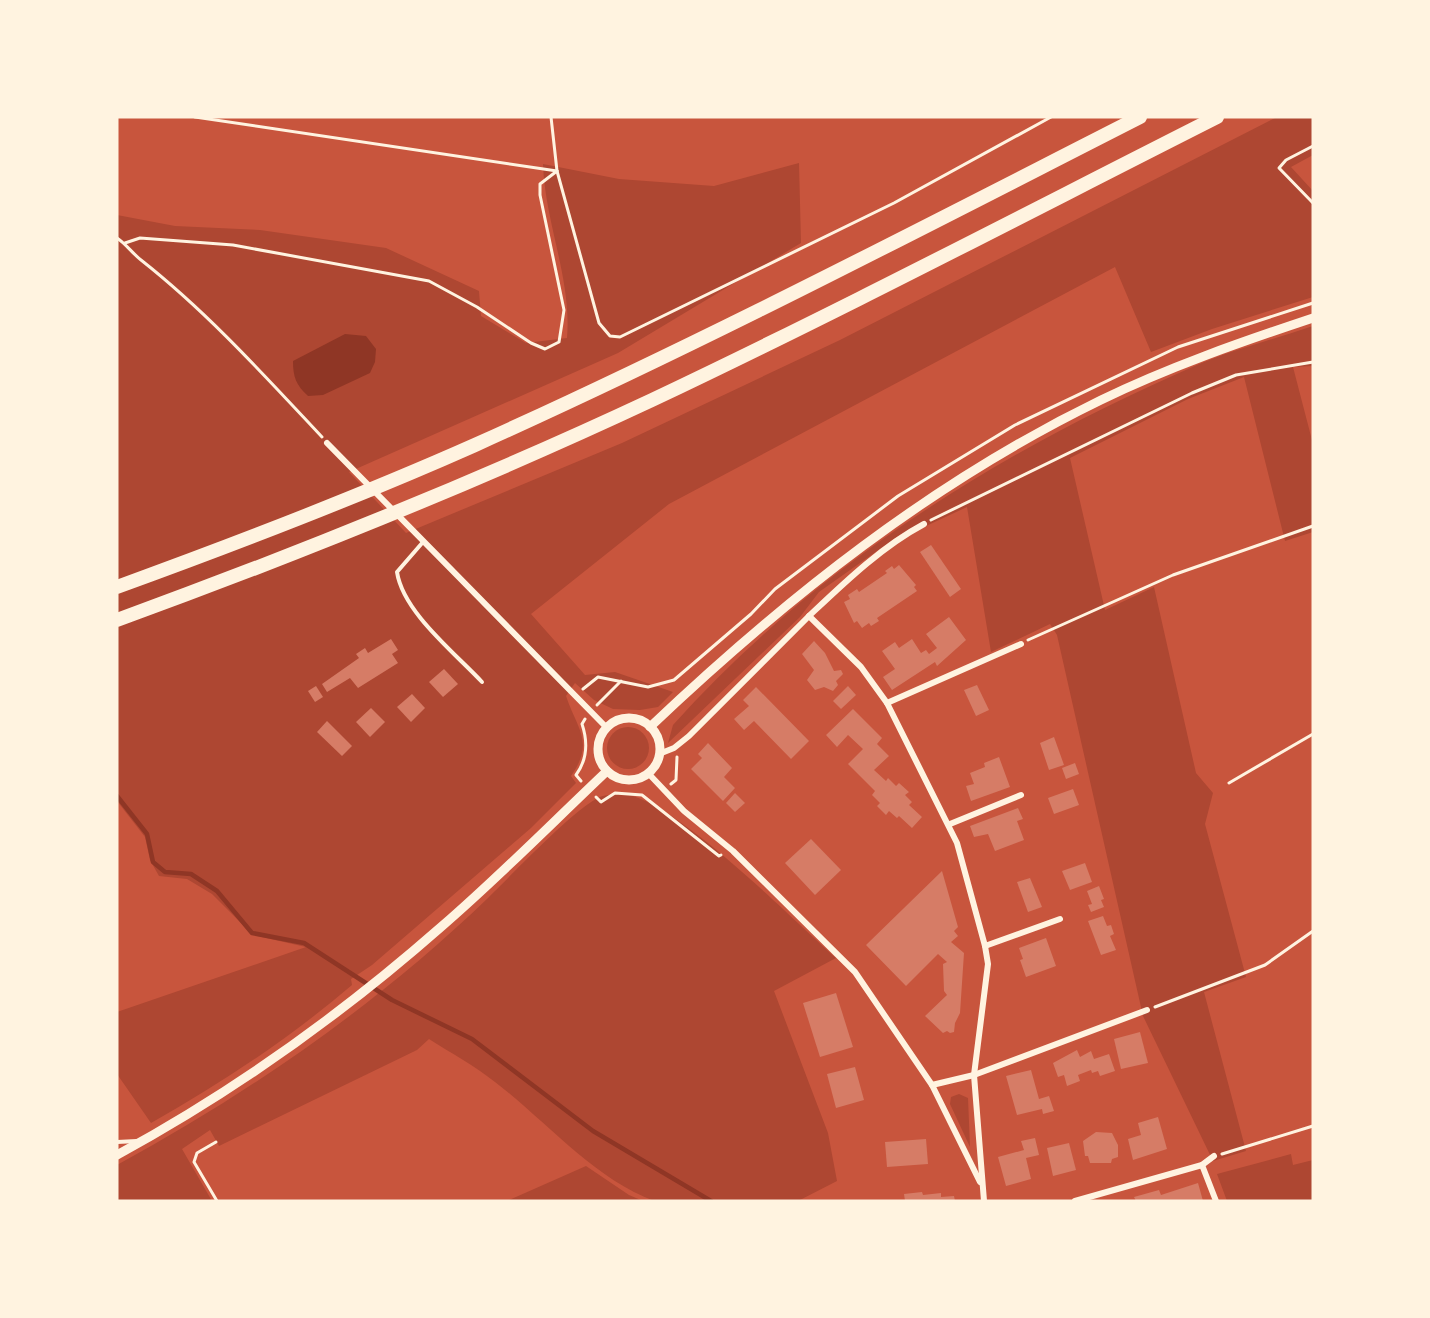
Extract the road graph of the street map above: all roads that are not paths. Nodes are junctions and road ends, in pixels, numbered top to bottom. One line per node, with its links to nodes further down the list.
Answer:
1 (1140, 117): 7 (highway)
2 (1217, 117): 9 (highway)
3 (1313, 318): 14 (street)
4 (327, 443): 6 (street)
5 (924, 524): 8 (street)
6 (423, 542): 11 (lane); 13 (street)
7 (117, 586)
8 (808, 616): 12 (street); 15 (street)
9 (117, 620)
10 (1021, 644): 12 (street)
11 (482, 682)
12 (888, 703): 19 (street)
13 (606, 727): 14 (street); 16 (street)
14 (650, 727): 15 (street)
15 (659, 754): 17 (street)
16 (607, 771): 17 (street); 25 (street)
17 (648, 773): 24 (street)
18 (1021, 795): 19 (street)
19 (950, 824): 21 (street)
20 (1060, 919): 21 (street)
21 (986, 946): 23 (street)
22 (1147, 1010): 23 (street)
23 (974, 1075): 24 (street); 30 (street)
24 (932, 1085): 30 (street)
25 (143, 1140): 26 (lane); 27 (street)
26 (117, 1142)
27 (117, 1155)
28 (1214, 1156): 29 (street)
29 (1202, 1165): 32 (street); 33 (street)
30 (981, 1185): 31 (street)
31 (984, 1201)
32 (1075, 1201)
33 (1216, 1201)

